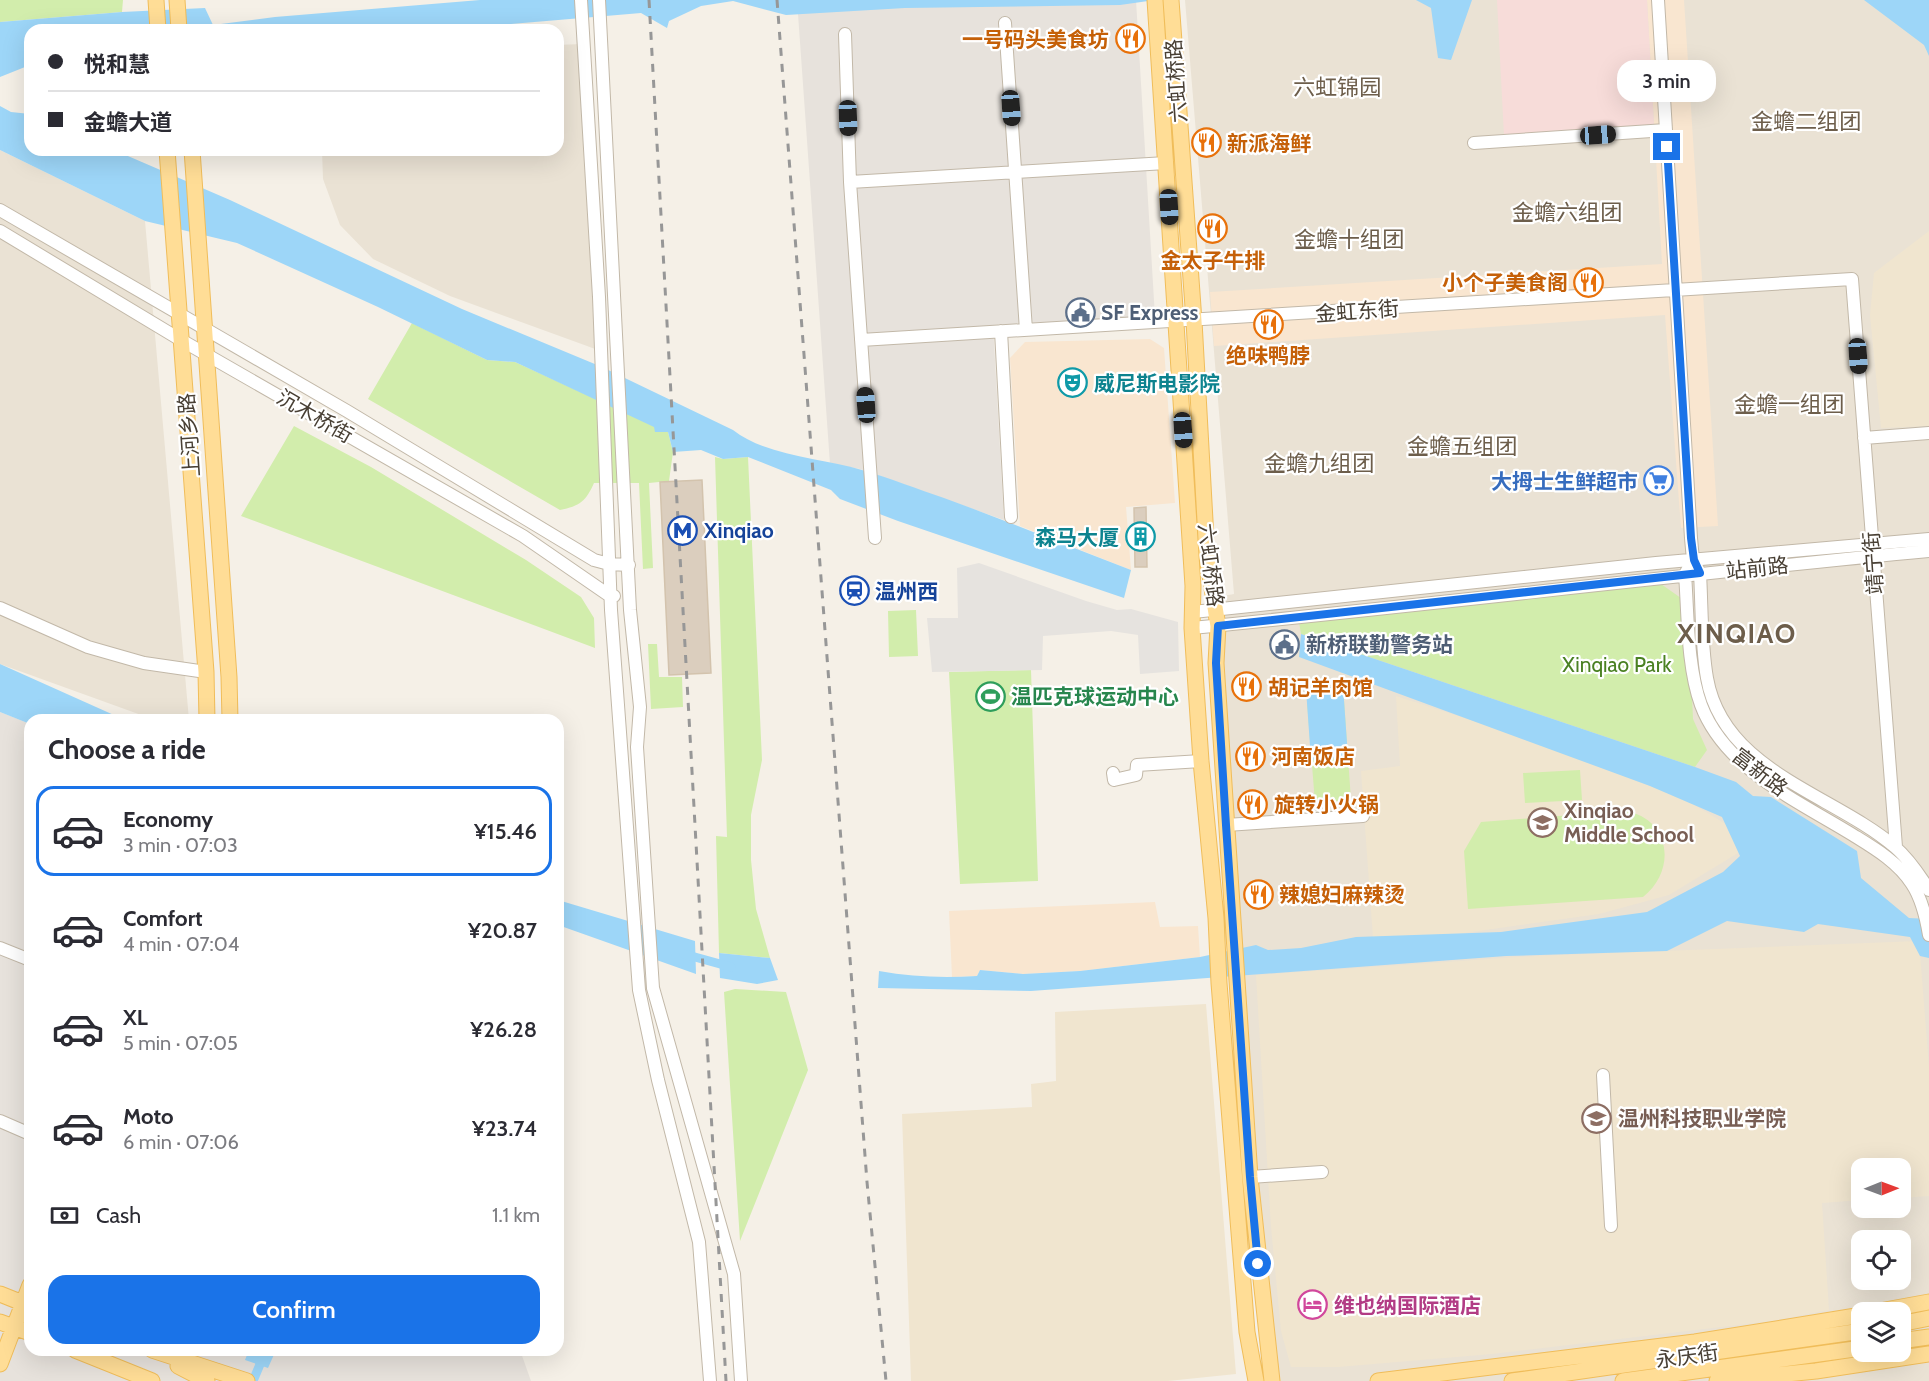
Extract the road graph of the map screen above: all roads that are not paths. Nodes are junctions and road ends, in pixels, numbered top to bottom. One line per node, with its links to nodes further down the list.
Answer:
1 (156, 0): 9 (main road)
2 (177, 0): 10 (main road)
3 (581, 0): 41 (street)
4 (599, 0): 42 (street)
5 (1155, 0): 11 (main road, 六虹桥路)
6 (1171, 0): 11 (main road, 六虹桥路)
7 (1658, 0): 13 (street)
8 (1005, 23): 18 (street)
9 (158, 24)
10 (179, 24)
11 (1165, 29): 17 (main road, 六虹桥路); 26 (main road, 六虹桥路)
12 (845, 34): 19 (street)
13 (1666, 130): 14 (street); 23 (street)
14 (1474, 143)
15 (167, 156): 24 (main road, 上河乡路)
16 (193, 156): 27 (main road, 上河乡路)
17 (1166, 163): 18 (street); 25 (main road, 六虹桥路)
18 (1015, 172): 19 (street); 28 (street)
19 (850, 182): 31 (street)
20 (0, 210): 24 (street, 沉木桥街)
21 (0, 231): 30 (street, 沉木桥街)
22 (1852, 279): 23 (street, 金虹东街); 34 (street, 靖宁街)
23 (1676, 290): 26 (street, 金虹东街); 40 (street)
24 (179, 313): 27 (street, 沉木桥街); 30 (main road, 上河乡路)
25 (1177, 321): 26 (street, 金虹东街); 28 (street, 金虹东街); 48 (main road, 六虹桥路)
26 (1194, 321): 49 (main road, 六虹桥路)
27 (206, 329): 32 (main road, 上河乡路); 41 (street, 沉木桥街)
28 (1026, 330): 29 (street, 金虹东街)
29 (1001, 332): 31 (street, 金虹东街); 35 (street)
30 (182, 340): 32 (street, 沉木桥街); 51 (main road, 上河乡路)
31 (861, 340): 36 (street)
32 (207, 353): 45 (street, 沉木桥街); 53 (main road, 上河乡路)
33 (1929, 433): 34 (street)
34 (1864, 438): 38 (street, 靖宁街)
35 (1011, 517)
36 (875, 538)
37 (1929, 539): 38 (street, 站前路)
38 (1872, 550): 39 (street, 站前路); 40 (street, 站前路); 43 (street, 站前路); 58 (street, 靖宁街)
39 (1929, 551)
40 (1694, 560): 43 (street, 富新路); 44 (street); 49 (street, 站前路)
41 (609, 564): 42 (street, 沉木桥街); 45 (street)
42 (629, 564): 46 (street)
43 (1700, 573): 44 (street, 站前路); 58 (street, 富新路)
44 (1685, 574): 49 (street, 站前路); 60 (street, 富新路)
45 (610, 596): 46 (street); 93 (street)
46 (630, 596): 94 (street)
47 (0, 608): 51 (street)
48 (1193, 612): 49 (street, 站前路); 50 (main road, 六虹桥路)
49 (1218, 618): 50 (street, 站前路); 57 (main road, 六虹桥路)
50 (1192, 628): 54 (main road, 六虹桥路)
51 (206, 672): 52 (main road, 上河乡路)
52 (207, 714)
53 (230, 714)
54 (1201, 761): 55 (street); 95 (main road, 六虹桥路)
55 (1113, 773)
56 (1364, 816): 57 (street)
57 (1226, 825): 67 (main road, 六虹桥路)
58 (1896, 847): 59 (street, 富新路)
59 (1929, 890)
60 (1929, 935)
61 (0, 948): 62 (street)
62 (24, 958)
63 (1603, 1075): 68 (street)
64 (0, 1122): 65 (street)
65 (24, 1132)
66 (1322, 1172): 67 (street)
67 (1250, 1177): 96 (main road, 六虹桥路)
68 (1611, 1226)
69 (0, 1294): 71 (main road)
70 (1929, 1302): 72 (main road)
71 (24, 1303)
72 (1911, 1305)
73 (24, 1306): 77 (main road)
74 (1851, 1317): 87 (main road)
75 (1929, 1318): 76 (main road)
76 (1911, 1322)
77 (7, 1324): 78 (main road); 89 (main road)
78 (24, 1331)
79 (1851, 1333): 88 (main road, 永庆街)
80 (1929, 1337): 81 (main road)
81 (1911, 1339)
82 (1851, 1349): 99 (main road, 永庆街)
83 (1929, 1354): 100 (main road)
84 (90, 1356): 91 (main road)
85 (158, 1356): 92 (main road)
86 (170, 1356): 90 (main road)
87 (1544, 1360): 88 (main road); 97 (main road)
88 (1658, 1360): 98 (main road, 永庆街)
89 (0, 1364)
90 (243, 1380)
91 (150, 1381)
92 (207, 1381)
93 (710, 1381)
94 (741, 1381)
95 (1256, 1381)
96 (1272, 1381)
97 (1378, 1381)
98 (1512, 1381)
99 (1623, 1381)
100 (1717, 1381)

